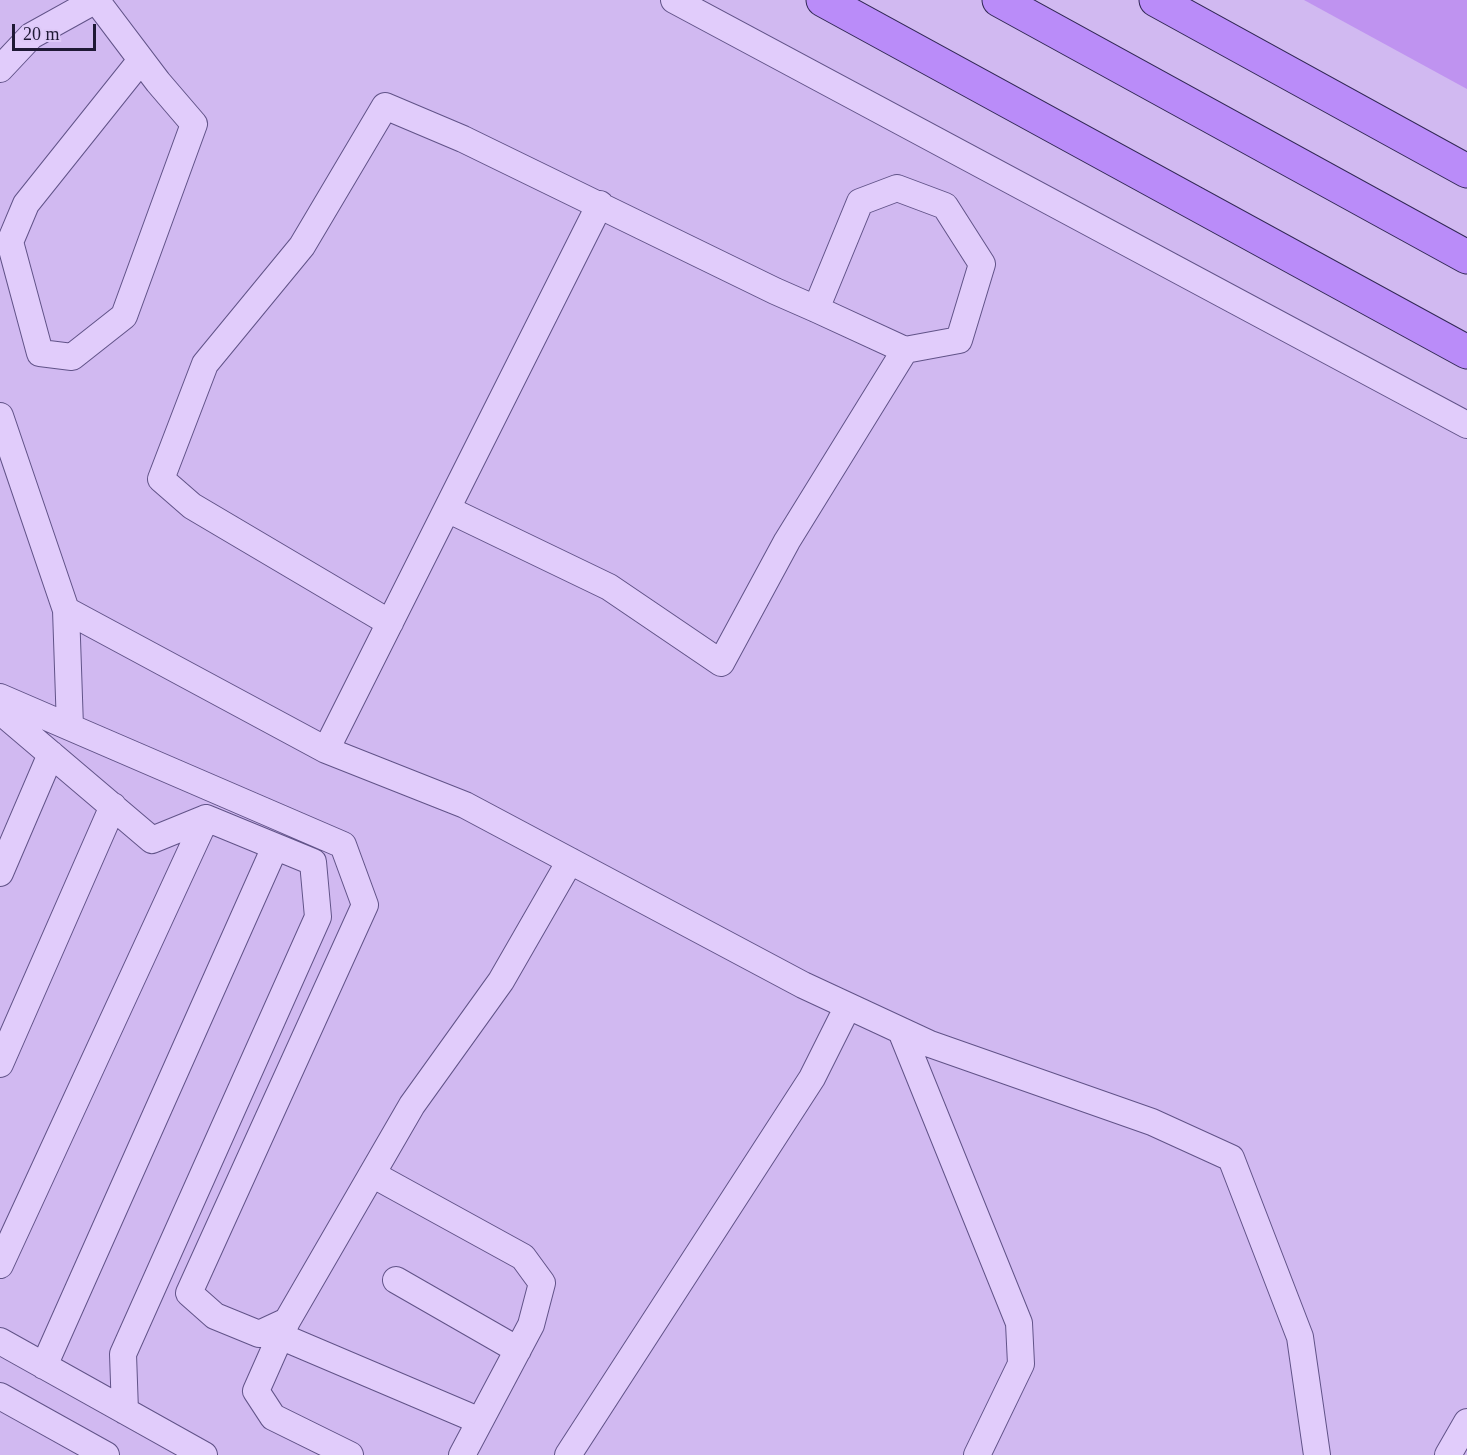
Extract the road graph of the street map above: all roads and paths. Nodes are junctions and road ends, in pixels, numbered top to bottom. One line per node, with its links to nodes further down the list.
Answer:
1 (96, 0): 6 (street); 7 (street)
2 (674, 0): 15 (street)
3 (823, 0): 13 (main road)
4 (999, 0): 10 (main road)
5 (1156, 0): 8 (main road)
6 (141, 60): 6 (street)
7 (0, 69)
8 (1467, 171)
9 (600, 204): 11 (street); 16 (street); 18 (street)
10 (1467, 256)
11 (816, 309): 12 (street); 12 (street)
12 (905, 350): 16 (street)
13 (1467, 352)
14 (0, 416): 17 (street)
15 (1467, 425)
16 (447, 509): 18 (street)
17 (66, 610): 21 (street); 22 (street)
18 (390, 623): 22 (street)
19 (0, 697): 21 (street)
20 (0, 711): 23 (street)
21 (70, 726): 35 (street)
22 (326, 750): 27 (street)
23 (51, 754): 24 (street); 28 (street)
24 (113, 806): 25 (street); 31 (street)
25 (206, 819): 26 (street); 33 (street)
26 (275, 847): 38 (street); 40 (street)
27 (570, 861): 29 (street); 32 (street)
28 (0, 873)
29 (848, 1006): 30 (street); 47 (street)
30 (901, 1031): 48 (street); 49 (street)
31 (0, 1064)
32 (372, 1173): 35 (street); 37 (street)
33 (0, 1265)
34 (396, 1280): 37 (street)
35 (284, 1329): 41 (street); 45 (street)
36 (0, 1341): 38 (street)
37 (518, 1350): 41 (street)
38 (44, 1366): 40 (street)
39 (0, 1396): 43 (street)
40 (125, 1411): 44 (street)
41 (480, 1422): 46 (street)
42 (1467, 1422): 50 (street)
43 (106, 1455)
44 (204, 1455)
45 (350, 1455)
46 (462, 1455)
47 (568, 1455)
48 (977, 1455)
49 (1317, 1455)
50 (1448, 1455)

